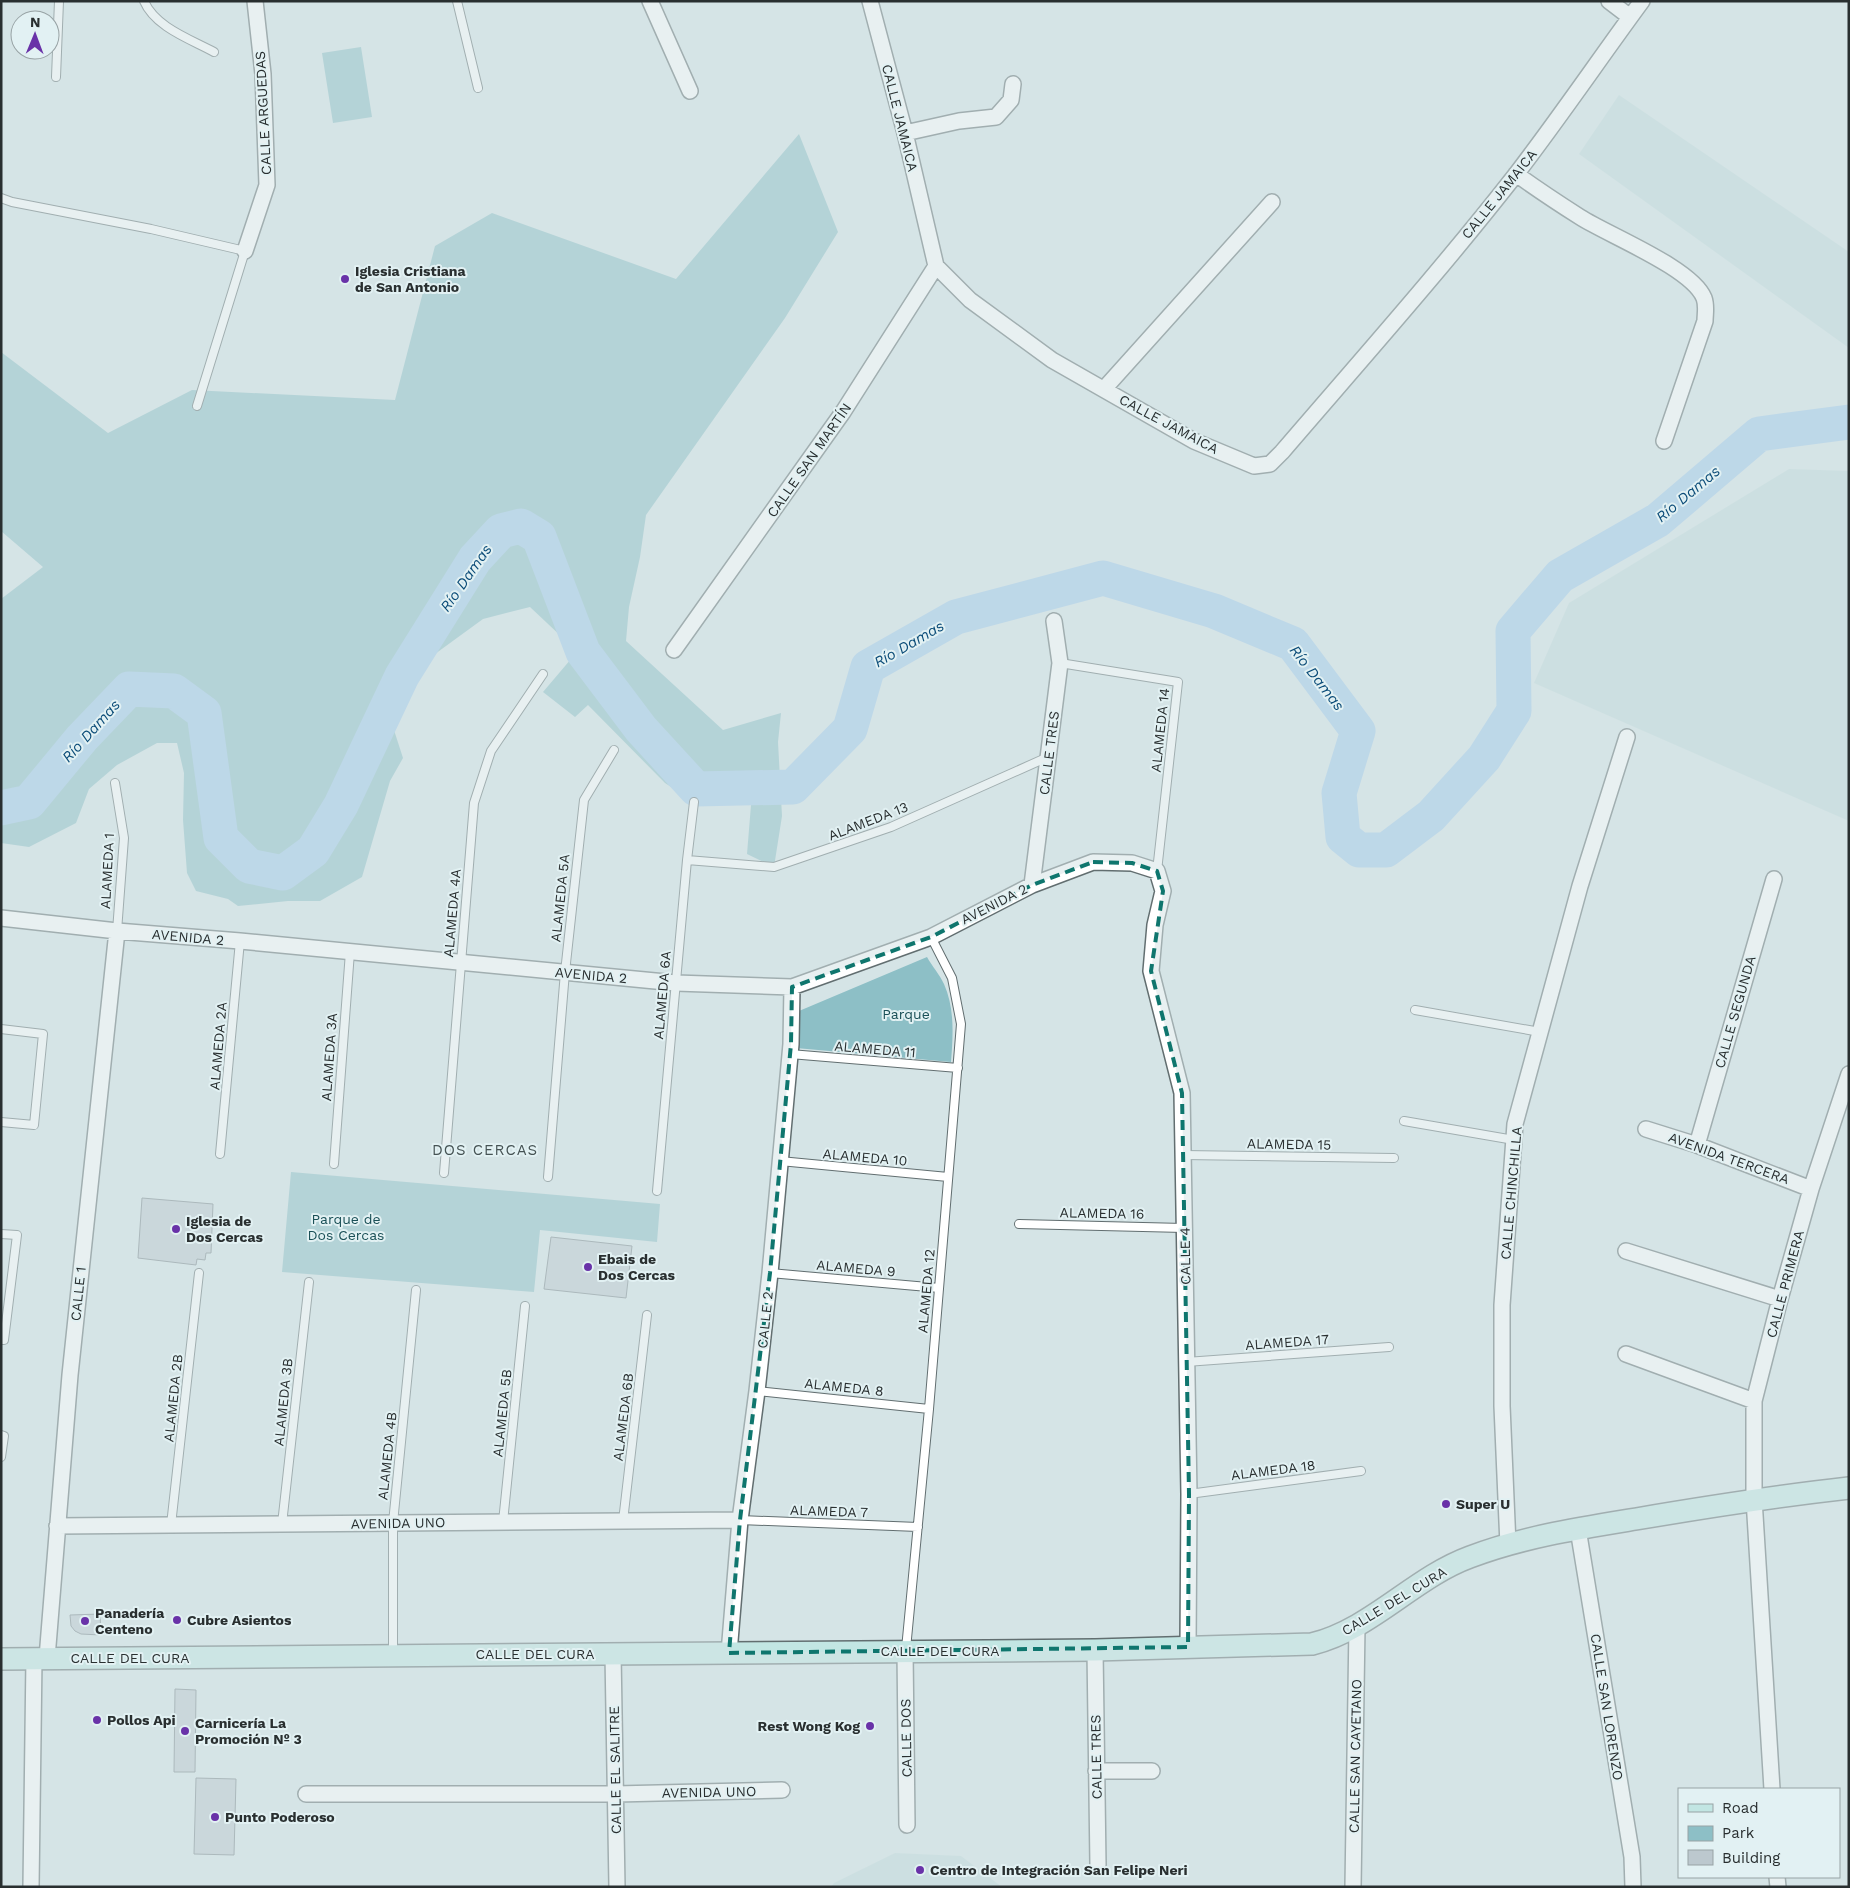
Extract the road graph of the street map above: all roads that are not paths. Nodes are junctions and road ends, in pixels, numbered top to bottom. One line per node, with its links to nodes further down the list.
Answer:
1 (59, 1): 11 (lane)
2 (144, 1): 10 (lane)
3 (254, 1): 19 (street, CALLE ARGUEDAS)
4 (457, 1): 13 (lane)
5 (650, 1): 14 (street)
6 (870, 1): 15 (street, CALLE JAMAICA)
7 (1609, 1): 9 (street)
8 (1642, 1): 9 (street, CALLE JAMAICA)
9 (1630, 17): 16 (street, CALLE JAMAICA)
10 (214, 52)
11 (56, 77)
12 (1014, 84): 15 (street)
13 (478, 88)
14 (690, 90)
15 (905, 133): 20 (street, CALLE JAMAICA)
16 (1516, 174): 21 (street, CALLE JAMAICA); 23 (street)
17 (1, 198): 19 (lane)
18 (1272, 202): 21 (street)
19 (245, 251): 22 (lane)
20 (936, 266): 21 (street, CALLE JAMAICA); 25 (street, CALLE SAN MARTÍN)
21 (1104, 389)
22 (197, 406)
23 (1664, 441)
24 (1054, 621): 26 (street, CALLE TRES)
25 (674, 650)
26 (1060, 663): 30 (street, CALLE TRES); 34 (lane, ALAMEDA 14)
27 (543, 674): 42 (lane, ALAMEDA 4A)
28 (1627, 737): 48 (street, CALLE CHINCHILLA)
29 (614, 750): 43 (lane, ALAMEDA 5A)
30 (1048, 756): 33 (lane, ALAMEDA 13); 36 (street, CALLE TRES)
31 (115, 783): 38 (lane, ALAMEDA 1)
32 (694, 802): 33 (lane, ALAMEDA 6A)
33 (686, 860): 44 (lane, ALAMEDA 6A)
34 (1157, 870): 36 (street, AVENIDA 2); 58 (street, CALLE 4)
35 (1774, 879): 56 (street, CALLE SEGUNDA)
36 (1032, 885): 39 (street, AVENIDA 2)
37 (1, 918): 38 (street, AVENIDA 2)
38 (117, 931): 40 (street, AVENIDA 2); 98 (street, CALLE 1)
39 (932, 937): 45 (street, AVENIDA 2); 50 (lane, ALAMEDA 12)
40 (240, 941): 41 (street, AVENIDA 2); 57 (lane, ALAMEDA 2A)
41 (350, 952): 42 (street, AVENIDA 2); 61 (lane, ALAMEDA 3A)
42 (460, 963): 43 (street, AVENIDA 2); 62 (lane, ALAMEDA 4A)
43 (565, 972): 44 (street, AVENIDA 2); 63 (lane, ALAMEDA 5A)
44 (676, 983): 45 (street, AVENIDA 2); 66 (lane, ALAMEDA 6A)
45 (792, 987): 49 (street, CALLE 2)
46 (1416, 1010): 48 (lane)
47 (1, 1029): 53 (lane)
48 (1540, 1032): 55 (street, CALLE CHINCHILLA)
49 (790, 1054): 50 (lane, ALAMEDA 11); 60 (street, CALLE 2)
50 (958, 1068): 64 (lane, ALAMEDA 12)
51 (1849, 1074): 65 (street, CALLE PRIMERA)
52 (1404, 1120): 55 (lane)
53 (1, 1122)
54 (1646, 1129): 56 (street, AVENIDA TERCERA)
55 (1514, 1140): 101 (street, CALLE CHINCHILLA)
56 (1697, 1145): 65 (street, AVENIDA TERCERA)
57 (220, 1154)
58 (1183, 1155): 59 (lane, ALAMEDA 15); 68 (street, CALLE 4)
59 (1394, 1158)
60 (780, 1161): 64 (lane, ALAMEDA 10); 72 (street, CALLE 2)
61 (334, 1164)
62 (444, 1173)
63 (548, 1177)
64 (948, 1177): 74 (lane, ALAMEDA 12)
65 (1811, 1189): 76 (street, CALLE PRIMERA)
66 (657, 1191)
67 (1019, 1224): 68 (lane, ALAMEDA 16)
68 (1184, 1228): 82 (street, CALLE 4)
69 (1, 1234): 79 (lane)
70 (1626, 1251): 76 (street)
71 (199, 1273): 97 (lane, ALAMEDA 2B)
72 (770, 1273): 74 (lane, ALAMEDA 9); 83 (street, CALLE 2)
73 (309, 1282): 96 (lane, ALAMEDA 3B)
74 (939, 1288): 85 (lane, ALAMEDA 12)
75 (416, 1290): 95 (lane, ALAMEDA 4B)
76 (1780, 1299): 84 (street, CALLE PRIMERA)
77 (525, 1306): 94 (lane, ALAMEDA 5B)
78 (647, 1315): 93 (lane, ALAMEDA 6B)
79 (1, 1340)
80 (1390, 1347): 82 (lane, ALAMEDA 17)
81 (1626, 1354): 84 (street)
82 (1186, 1362): 90 (street, CALLE 4)
83 (757, 1391): 85 (lane, ALAMEDA 8); 92 (street, CALLE 2)
84 (1754, 1402): 91 (street, CALLE PRIMERA)
85 (929, 1409): 99 (lane, ALAMEDA 12)
86 (1, 1436): 87 (lane)
87 (1, 1457)
88 (1361, 1471): 90 (lane, ALAMEDA 18)
89 (1849, 1488): 91 (street, CALLE DEL CURA)
90 (1189, 1494): 103 (street, CALLE 4)
91 (1754, 1499): 100 (street, CALLE DEL CURA); 113 (street)
92 (740, 1520): 93 (street, AVENIDA UNO); 99 (lane, ALAMEDA 7); 106 (street, CALLE 2)
93 (623, 1521): 94 (street, AVENIDA UNO)
94 (503, 1522): 95 (street, AVENIDA UNO)
95 (393, 1523): 96 (street, AVENIDA UNO); 108 (lane, ALAMEDA 4B)
96 (282, 1524): 97 (street, AVENIDA UNO)
97 (171, 1525): 98 (street, AVENIDA UNO)
98 (57, 1526): 109 (street, CALLE 1)
99 (918, 1526): 105 (lane, ALAMEDA 12)
100 (1578, 1529): 101 (street, CALLE DEL CURA); 122 (street, CALLE SAN LORENZO)
101 (1508, 1545): 102 (street, CALLE DEL CURA)
102 (1357, 1626): 103 (street, CALLE DEL CURA); 121 (street, CALLE SAN CAYETANO)
103 (1188, 1647): 104 (street, CALLE DEL CURA)
104 (1095, 1650): 105 (street, CALLE DEL CURA); 111 (street, CALLE TRES)
105 (905, 1651): 106 (street, CALLE DEL CURA); 117 (street, CALLE DOS)
106 (730, 1653): 107 (street, CALLE DEL CURA)
107 (613, 1654): 108 (street, CALLE DEL CURA); 116 (street, CALLE EL SALITRE)
108 (393, 1656): 109 (street, CALLE DEL CURA)
109 (40, 1658): 110 (street, CALLE DEL CURA); 119 (street, CALLE 1)
110 (1, 1659)
111 (1096, 1771): 112 (street); 118 (street, CALLE TRES)
112 (1152, 1771)
113 (1772, 1788)
114 (782, 1790): 116 (street, AVENIDA UNO)
115 (306, 1794): 116 (street, AVENIDA UNO)
116 (616, 1794): 120 (street, CALLE EL SALITRE)
117 (907, 1825)
118 (1098, 1865)
119 (31, 1887)
120 (616, 1887)
121 (1353, 1887)
122 (1633, 1887)

